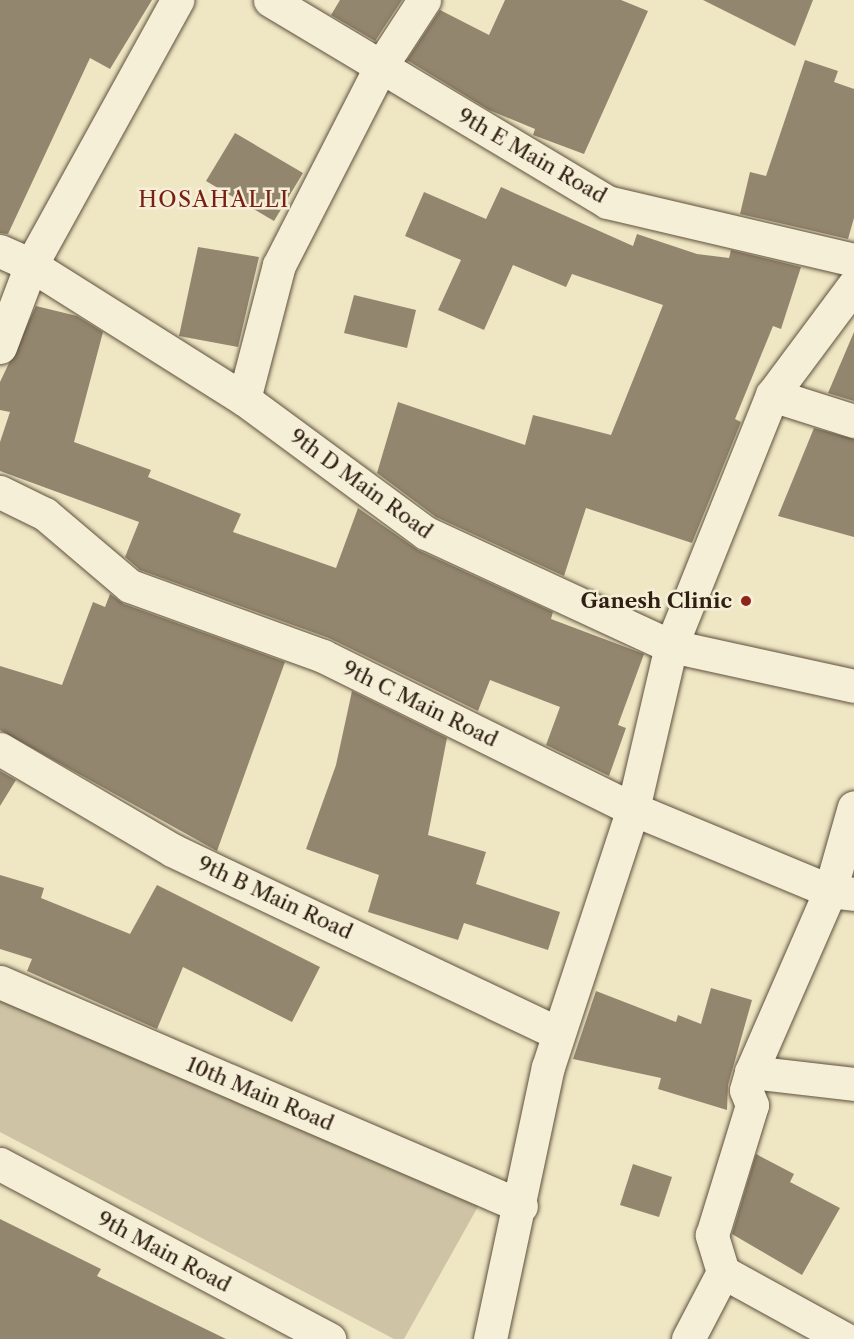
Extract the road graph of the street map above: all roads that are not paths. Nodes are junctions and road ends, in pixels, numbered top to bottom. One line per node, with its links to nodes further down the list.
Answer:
1 (177, 0): 7 (street)
2 (270, 0): 4 (street, 9th E Main Road)
3 (424, 0): 4 (street)
4 (381, 66): 6 (street, 9th E Main Road); 11 (street)
5 (0, 251): 7 (street, 9th D Main Road)
6 (854, 260)
7 (31, 265): 9 (street); 11 (street, 9th D Main Road)
8 (854, 285): 10 (street)
9 (0, 347)
10 (772, 395): 12 (street); 14 (street)
11 (244, 399): 14 (street, 9th D Main Road)
12 (854, 421)
13 (2, 497): 18 (street, 9th C Main Road)
14 (671, 646): 15 (street, 9th D Main Road); 18 (street)
15 (854, 686)
16 (0, 749): 21 (street, 9th B Main Road)
17 (854, 807): 19 (street)
18 (633, 808): 19 (street, 9th C Main Road); 21 (street)
19 (842, 893): 22 (street)
20 (0, 982): 25 (street, 10th Main Road)
21 (558, 1033): 25 (street)
22 (751, 1072): 23 (street); 26 (street)
23 (854, 1084)
24 (0, 1164): 27 (street, 9th Main Road)
25 (521, 1206): 28 (street)
26 (723, 1272): 29 (street); 30 (street)
27 (329, 1339)
28 (490, 1339)
29 (688, 1339)
30 (845, 1339)

